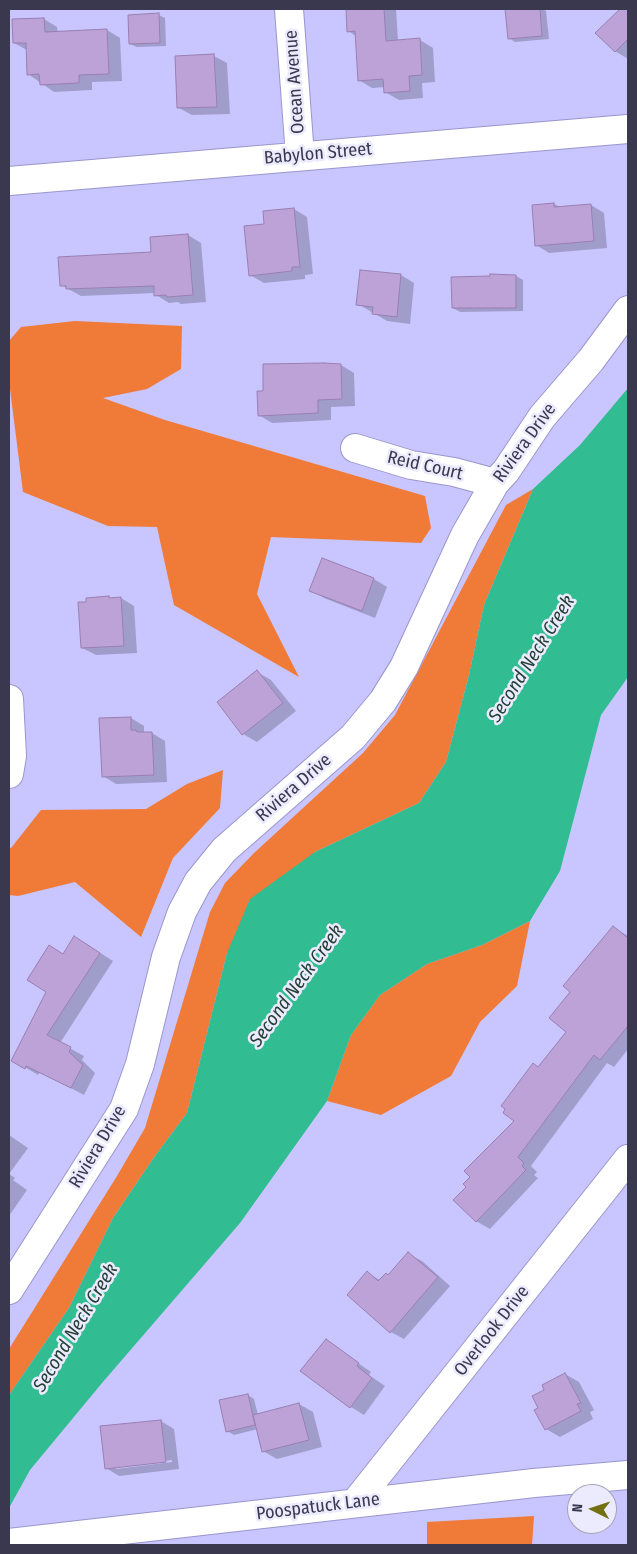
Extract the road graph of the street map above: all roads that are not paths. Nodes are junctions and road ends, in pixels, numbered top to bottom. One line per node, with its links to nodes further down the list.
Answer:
1 (290, 9): 3 (street, Ocean Avenue)
2 (628, 129): 3 (street, Babylon Street)
3 (300, 156): 4 (street, Babylon Street)
4 (9, 181)
5 (628, 310): 7 (street, Riviera Drive)
6 (355, 448): 7 (street, Reid Court)
7 (495, 483): 11 (street, Riviera Drive)
8 (9, 699): 9 (street)
9 (9, 774)
10 (628, 1159): 13 (street, Overlook Drive)
11 (9, 1290)
12 (628, 1475): 13 (street, Poospatuck Lane)
13 (355, 1502): 14 (street, Poospatuck Lane)
14 (9, 1543)

